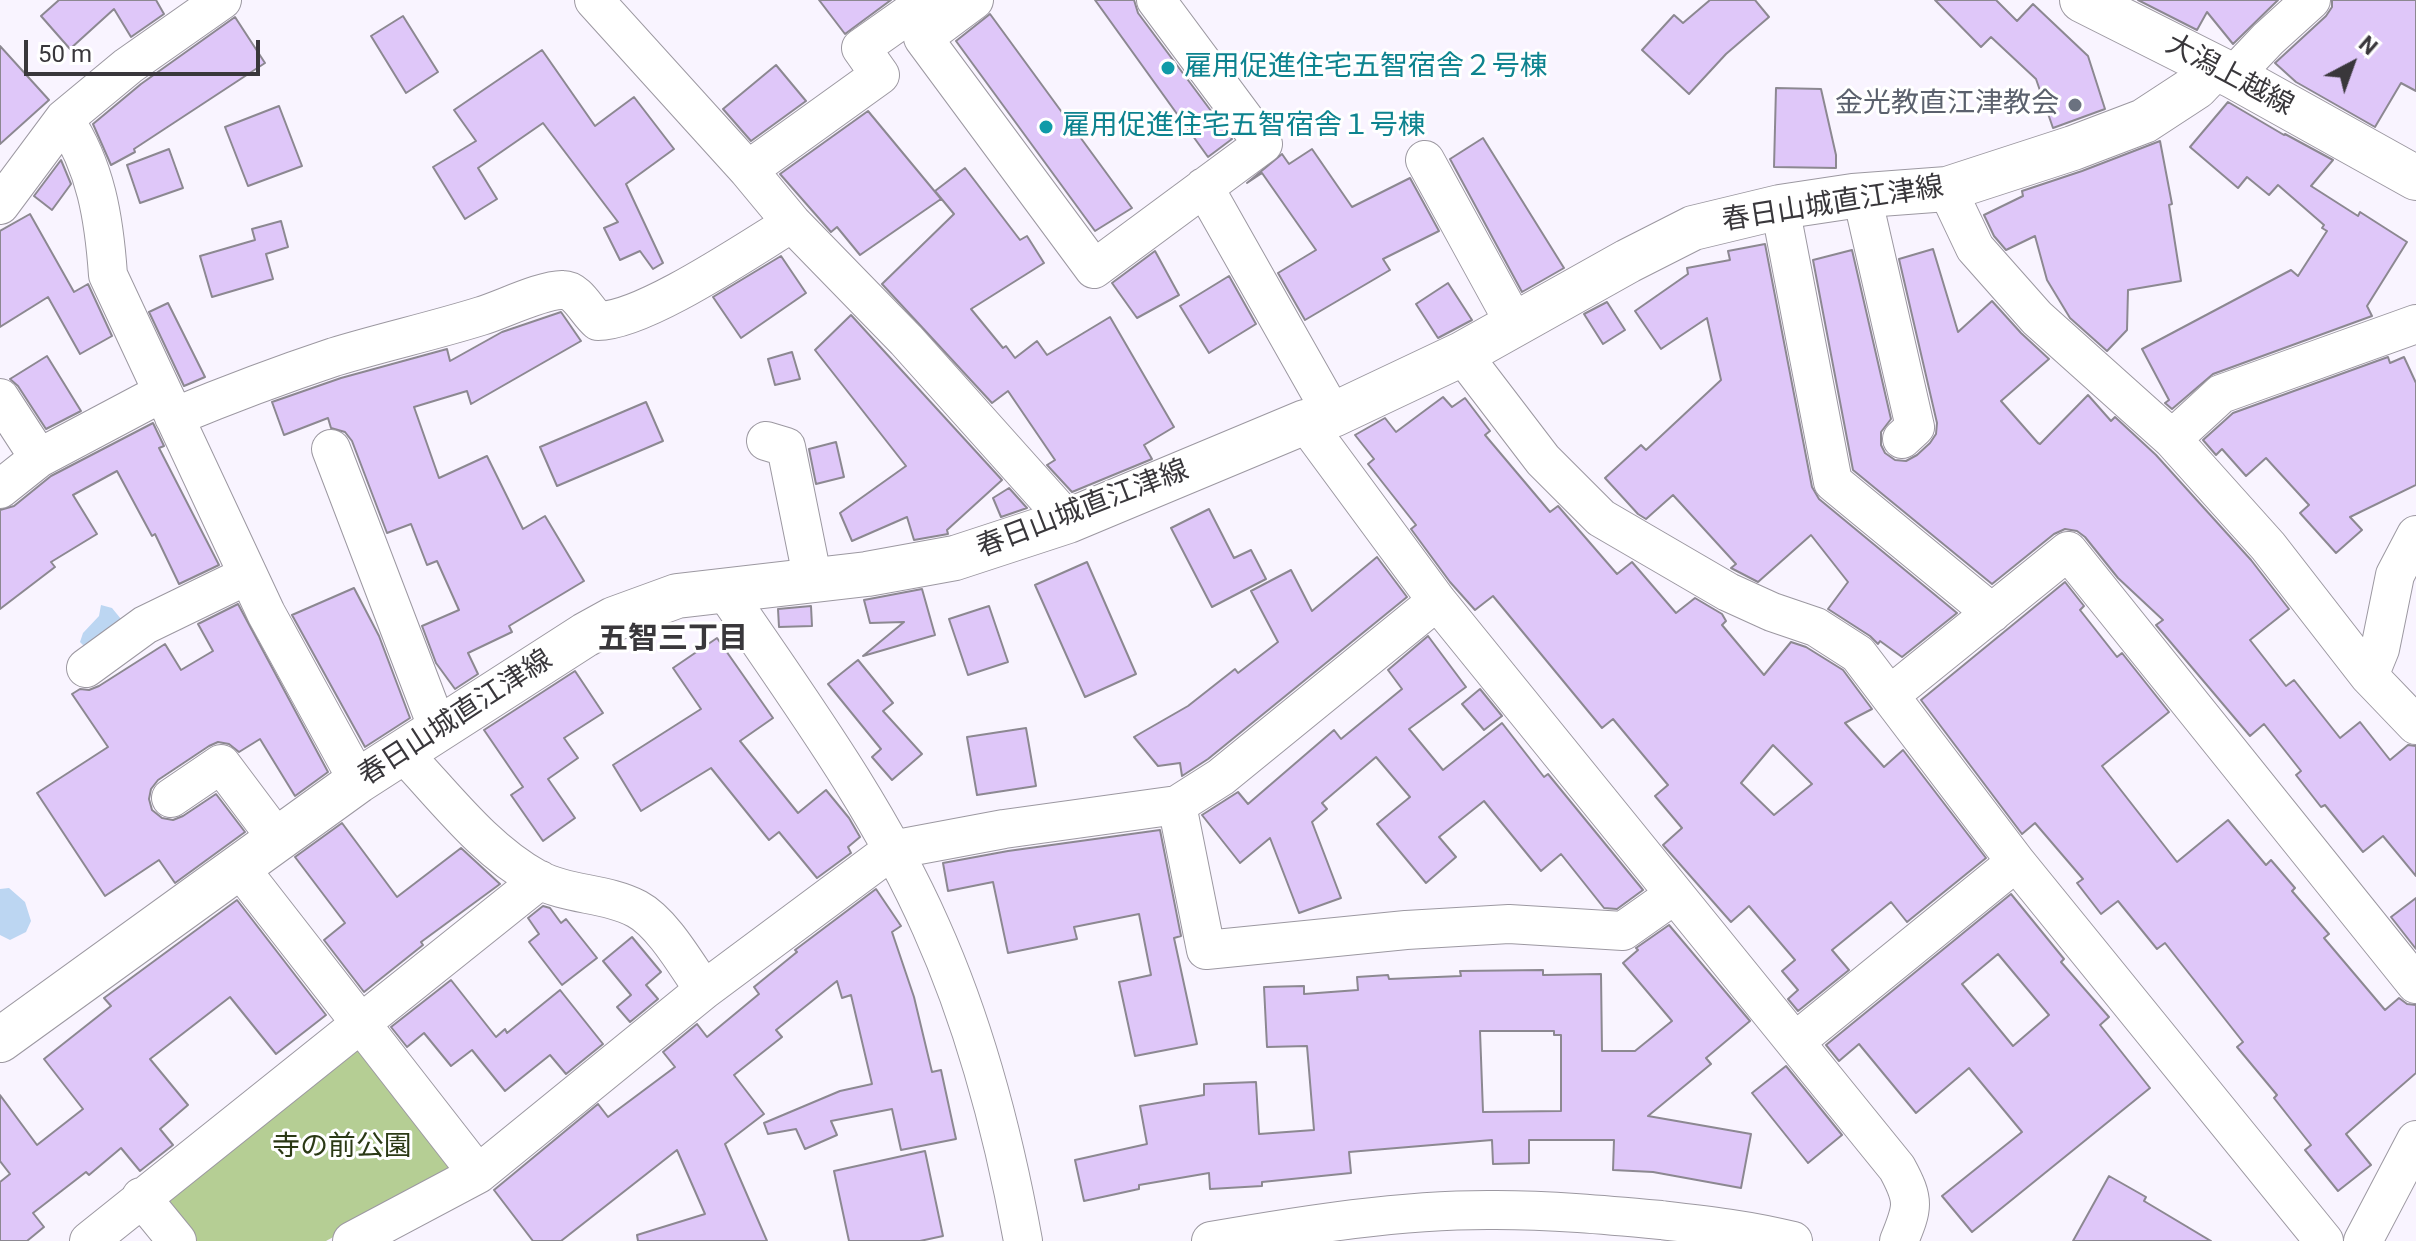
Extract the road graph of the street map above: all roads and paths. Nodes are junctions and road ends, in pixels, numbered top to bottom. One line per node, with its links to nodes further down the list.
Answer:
1 (222, 0): 9 (street)
2 (594, 0): 11 (street)
3 (929, 0): 11 (street)
4 (974, 0): 13 (street)
5 (1156, 0): 13 (street)
6 (2082, 0): 8 (main road, 大潟上越線)
7 (2311, 0): 8 (street)
8 (2224, 72): 12 (main road, 大潟上越線); 14 (main road, 春日山城直江津線)
9 (64, 119): 16 (street); 23 (street)
10 (1425, 160): 19 (street)
11 (748, 170): 18 (street)
12 (2416, 178)
13 (1204, 187): 24 (street)
14 (1947, 189): 15 (main road, 春日山城直江津線); 26 (street)
15 (1862, 196): 17 (main road, 春日山城直江津線); 25 (street)
16 (0, 205)
17 (1780, 207): 19 (main road, 春日山城直江津線); 37 (street)
18 (792, 223): 23 (street); 31 (street)
19 (1516, 326): 21 (main road, 春日山城直江津線)
20 (2410, 334): 26 (street)
21 (1462, 354): 24 (main road, 春日山城直江津線); 40 (street)
22 (0, 398): 29 (street)
23 (164, 407): 29 (street); 33 (street)
24 (1319, 418): 31 (main road, 春日山城直江津線); 36 (street)
25 (1902, 439)
26 (2172, 439): 39 (street)
27 (766, 441): 34 (street)
28 (331, 449): 42 (street)
29 (39, 458): 30 (street)
30 (0, 489)
31 (1068, 521): 34 (main road, 春日山城直江津線)
32 (2416, 535): 39 (street)
33 (248, 575): 38 (street); 44 (street)
34 (813, 581): 35 (main road, 春日山城直江津線)
35 (725, 591): 42 (main road, 春日山城直江津線); 48 (street)
36 (1437, 601): 46 (street); 52 (street)
37 (1992, 613): 40 (street); 53 (street)
38 (86, 668)
39 (2369, 676): 41 (street)
40 (1890, 695): 49 (street)
41 (2416, 725)
42 (438, 729): 43 (main road, 春日山城直江津線)
43 (402, 752): 44 (main road, 春日山城直江津線); 51 (street)
44 (358, 781): 47 (main road, 春日山城直江津線)
45 (171, 798): 47 (street)
46 (1177, 805): 48 (street); 52 (street)
47 (278, 840): 50 (main road, 春日山城直江津線)
48 (892, 850): 54 (street); 64 (street)
49 (2016, 862): 57 (street); 68 (street)
50 (239, 867): 55 (street); 56 (main road, 春日山城直江津線)
51 (540, 880): 54 (street); 55 (street)
52 (1674, 895): 57 (street)
53 (2416, 984)
54 (704, 990): 59 (street)
55 (361, 1022): 59 (street); 60 (street)
56 (0, 1040)
57 (1796, 1041): 67 (street)
58 (2416, 1140): 69 (street)
59 (478, 1174): 63 (street)
60 (141, 1197): 61 (street); 62 (street)
61 (89, 1241)
62 (177, 1241)
63 (352, 1241)
64 (1023, 1241)
65 (1211, 1241): 66 (street)
66 (1793, 1241)
67 (1899, 1241)
68 (2324, 1241)
69 (2363, 1241)

